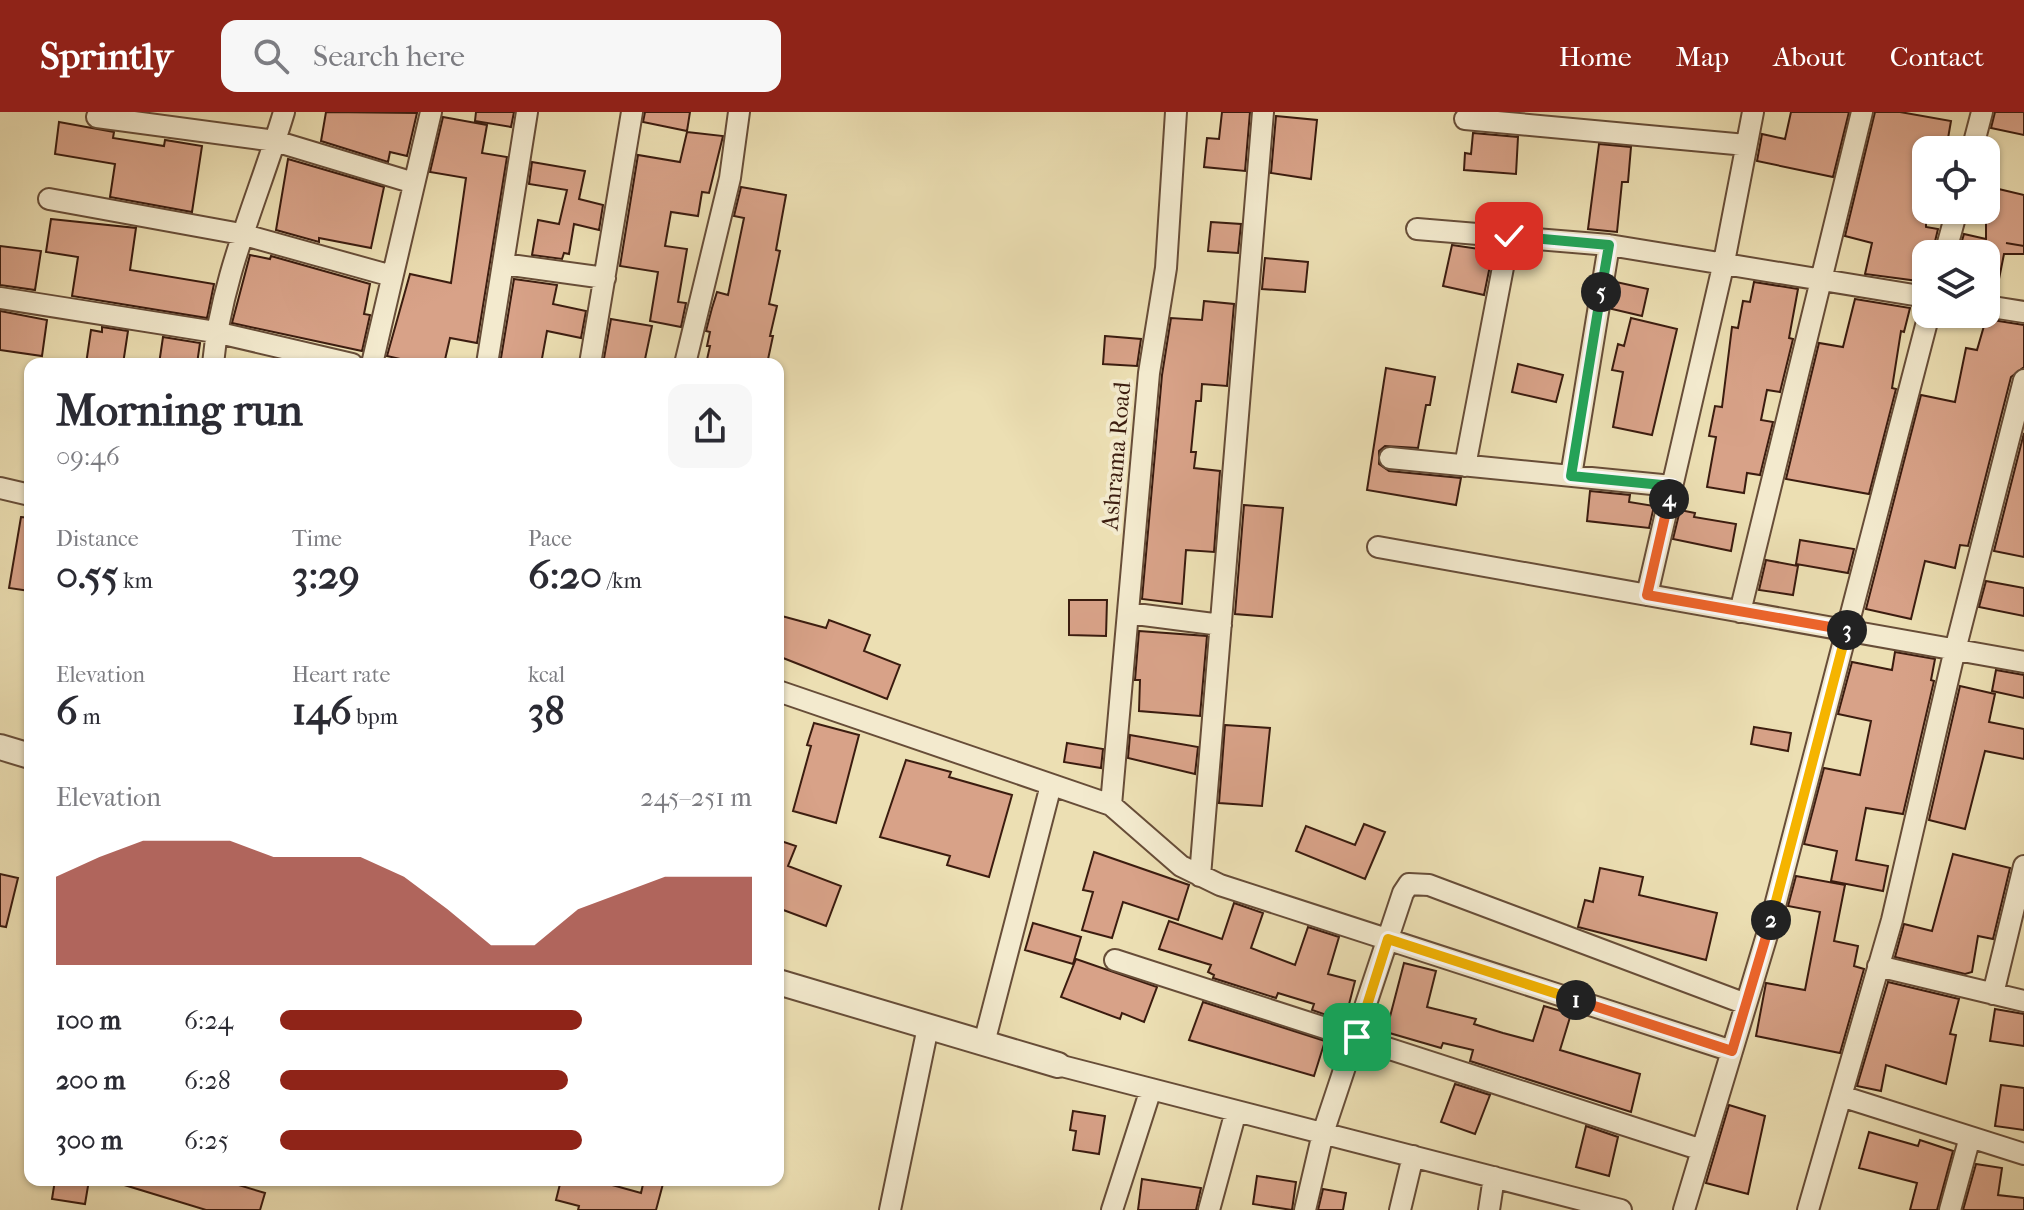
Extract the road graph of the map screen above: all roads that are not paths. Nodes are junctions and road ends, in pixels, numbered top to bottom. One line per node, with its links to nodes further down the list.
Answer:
1 (284, 112): 14 (street)
2 (431, 112): 16 (street)
3 (527, 112): 23 (street)
4 (632, 112): 25 (street)
5 (739, 112): 38 (street)
6 (1176, 112): 49 (street, Ashrama Road)
7 (1263, 112): 50 (street)
8 (1753, 112): 15 (street)
9 (1862, 112): 26 (street)
10 (1982, 112): 13 (street)
11 (97, 117): 14 (street)
12 (1465, 119): 15 (street)
13 (1976, 136)
14 (275, 141): 16 (street); 19 (street)
15 (1746, 145): 22 (street)
16 (414, 183): 24 (street)
17 (49, 199): 19 (street)
18 (1417, 229): 20 (street)
19 (241, 234): 24 (street); 32 (street)
20 (1509, 236): 21 (street); 41 (street)
21 (1609, 245): 22 (street); 42 (street)
22 (1724, 262): 26 (street); 43 (street)
23 (503, 264): 25 (street); 36 (street)
24 (392, 276): 35 (street)
25 (605, 278): 37 (street)
26 (1822, 279): 27 (street); 48 (street)
27 (1912, 295)
28 (0, 298): 32 (street)
29 (2000, 308): 30 (street)
30 (2024, 312)
31 (1925, 328): 51 (street)
32 (215, 332): 33 (street); 34 (street)
33 (213, 358)
34 (326, 358)
35 (373, 358)
36 (488, 358)
37 (591, 358)
38 (686, 358)
39 (2024, 380): 52 (street)
40 (1390, 458): 41 (street)
41 (1465, 466): 42 (street)
42 (1571, 476): 43 (street)
43 (1672, 486): 47 (street)
44 (0, 488): 45 (street)
45 (24, 494)
46 (1378, 547): 47 (street)
47 (1647, 595): 48 (street)
48 (1740, 612): 51 (street)
49 (1128, 613): 50 (street); 58 (street, Ashrama Road)
50 (1221, 625): 60 (street)
51 (1848, 631): 52 (street); 67 (street)
52 (1955, 650): 53 (street); 63 (street)
53 (2024, 662)
54 (784, 693): 57 (street)
55 (0, 747): 56 (street)
56 (24, 754)
57 (1051, 785): 58 (street); 70 (street)
58 (1111, 805): 60 (street)
59 (2024, 866): 65 (street)
60 (1200, 876): 61 (street)
61 (1388, 939): 67 (street); 69 (street); 71 (street)
62 (1115, 960): 69 (street)
63 (1878, 966): 65 (street); 74 (street)
64 (784, 984): 68 (street)
65 (1993, 994): 66 (street)
66 (2024, 1001)
67 (1746, 1004): 71 (street)
68 (928, 1027): 70 (street); 83 (street)
69 (1357, 1037): 76 (street); 78 (street)
70 (984, 1043): 72 (street)
71 (1732, 1051): 78 (street)
72 (1058, 1065): 73 (street)
73 (1151, 1089): 75 (street); 84 (street)
74 (1841, 1096): 77 (street); 91 (street)
75 (1236, 1111): 76 (street); 85 (street)
76 (1323, 1133): 80 (street); 86 (street)
77 (1970, 1137): 79 (street); 92 (street)
78 (1702, 1150): 90 (street)
79 (2024, 1154)
80 (1413, 1156): 81 (street); 87 (street)
81 (1494, 1177): 82 (street); 88 (street)
82 (1588, 1206): 89 (street)
83 (890, 1210)
84 (1112, 1210)
85 (1209, 1210)
86 (1305, 1210)
87 (1400, 1210)
88 (1489, 1210)
89 (1621, 1210)
90 (1684, 1210)
91 (1808, 1210)
92 (1950, 1210)

